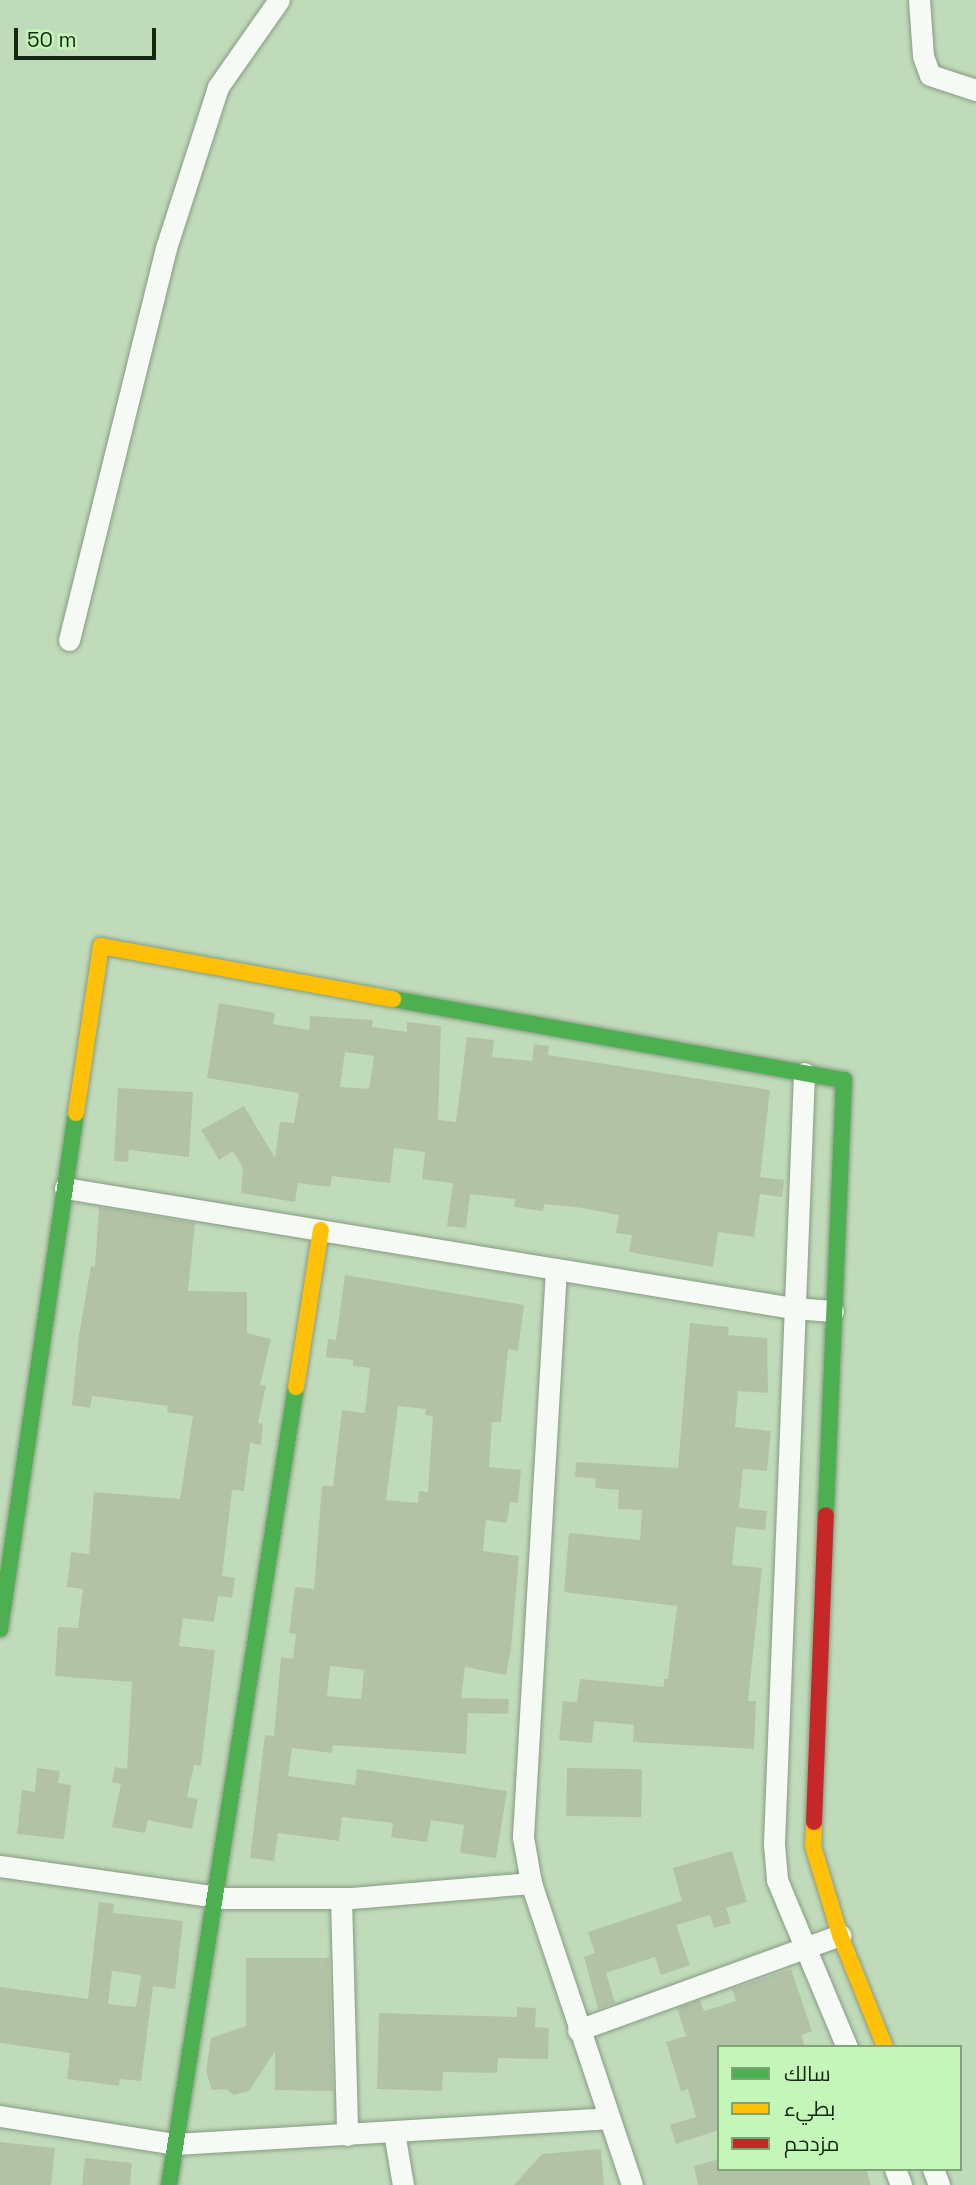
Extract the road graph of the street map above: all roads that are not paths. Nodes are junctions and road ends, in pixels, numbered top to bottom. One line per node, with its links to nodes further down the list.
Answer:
1 (278, 0): 4 (street)
2 (919, 0): 3 (street)
3 (976, 90)
4 (69, 640)
5 (804, 1073): 6 (street); 9 (street); 10 (street)
6 (65, 1188): 7 (street); 11 (street)
7 (321, 1230): 8 (street); 14 (street)
8 (556, 1269): 9 (street); 13 (street)
9 (793, 1308): 10 (street); 17 (street)
10 (833, 1311): 16 (street)
11 (0, 1629)
12 (0, 1866): 14 (street)
13 (531, 1883): 15 (street); 18 (street)
14 (212, 1896): 15 (street); 25 (street)
15 (341, 1898): 24 (street)
16 (840, 1936): 17 (street); 20 (street)
17 (809, 1947): 18 (street); 19 (street)
18 (578, 2030): 22 (street)
19 (846, 2045)
20 (884, 2045)
21 (0, 2116): 25 (street)
22 (607, 2118): 23 (street); 28 (street)
23 (394, 2132): 24 (street); 27 (street)
24 (347, 2135): 25 (street)
25 (175, 2144): 26 (street)
26 (169, 2185)
27 (403, 2185)
28 (632, 2185)

